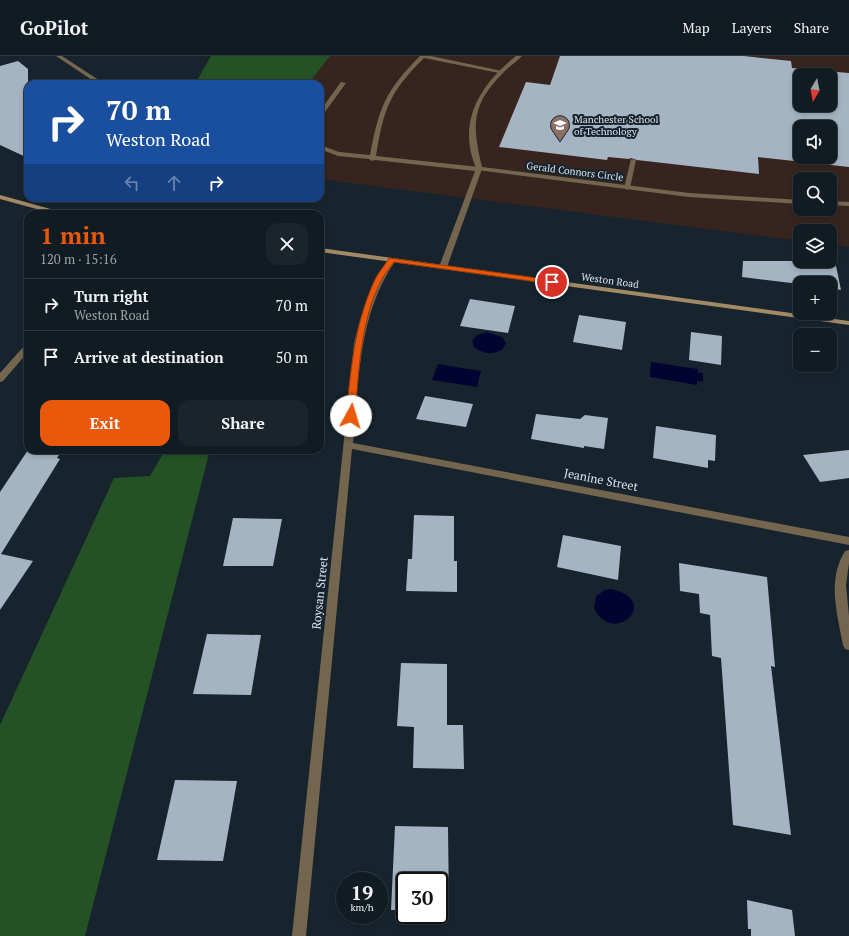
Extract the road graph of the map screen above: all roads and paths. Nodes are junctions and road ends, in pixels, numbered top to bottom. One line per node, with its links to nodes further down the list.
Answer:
1 (59, 56): 4 (street)
2 (519, 56): 3 (street)
3 (499, 71): 8 (street); 10 (street)
4 (96, 80)
5 (343, 83): 6 (street)
6 (324, 109)
7 (324, 149): 8 (street, Gerald Connors Circle)
8 (372, 159): 10 (street, Gerald Connors Circle)
9 (633, 160): 11 (street)
10 (479, 169): 11 (street, Gerald Connors Circle); 19 (street)
11 (627, 188): 13 (street, Gerald Connors Circle)
12 (0, 197): 16 (street)
13 (793, 202)
14 (837, 203): 15 (street)
15 (849, 204)
16 (48, 210)
17 (324, 251): 18 (street, Weston Road)
18 (392, 260): 19 (street, Weston Road); 23 (street, Roysan Street)
19 (443, 267): 20 (street, Weston Road)
20 (849, 323)
21 (24, 352): 22 (street)
22 (0, 379)
23 (348, 445): 24 (street, Jeanine Street); 27 (street, Roysan Street)
24 (849, 540)
25 (849, 554): 26 (street)
26 (849, 645)
27 (299, 936)

